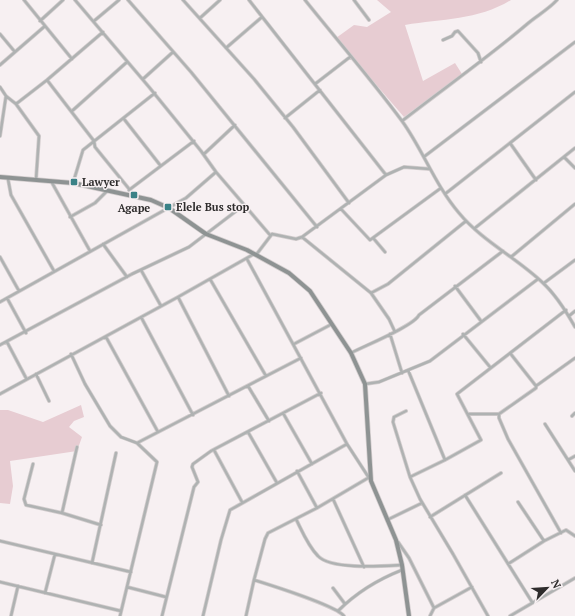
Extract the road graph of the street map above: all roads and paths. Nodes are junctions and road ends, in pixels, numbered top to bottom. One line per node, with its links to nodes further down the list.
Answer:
1 (24, 0): 15 (street)
2 (63, 0): 15 (street)
3 (76, 0): 16 (street)
4 (119, 0): 16 (street)
5 (128, 0): 23 (street)
6 (183, 0): 13 (street)
7 (220, 0): 13 (street)
8 (249, 0): 12 (street)
9 (304, 0): 25 (street)
10 (354, 0): 14 (street)
11 (557, 0): 28 (street)
12 (262, 17): 22 (street); 32 (street)
13 (200, 18): 22 (street)
14 (369, 20)
15 (40, 21): 17 (street)
16 (94, 21): 18 (street)
17 (45, 26): 24 (street); 26 (street)
18 (103, 32): 26 (street); 27 (street)
19 (0, 34): 24 (street)
20 (443, 40): 28 (street)
21 (575, 42): 50 (street)
22 (226, 48): 40 (street)
23 (173, 52): 30 (street); 43 (street)
24 (15, 53): 29 (street)
25 (350, 56): 32 (street); 42 (street)
26 (72, 58): 31 (street)
27 (127, 62): 30 (street); 39 (street)
28 (481, 63): 42 (street)
29 (0, 65)
30 (143, 79): 36 (street)
31 (47, 80): 38 (street); 39 (street)
32 (315, 84): 34 (street)
33 (0, 87): 37 (street)
34 (320, 90): 40 (street); 56 (street)
35 (575, 92): 47 (street)
36 (155, 93): 41 (street); 46 (street)
37 (6, 96): 38 (street); 44 (street)
38 (16, 104): 60 (street)
39 (72, 111): 45 (street)
40 (286, 118): 68 (street)
41 (124, 119): 45 (street); 52 (street)
42 (402, 121): 50 (street)
43 (235, 125): 49 (street); 75 (street)
44 (0, 136)
45 (94, 141): 62 (street); 65 (street)
46 (194, 141): 49 (street); 52 (street)
47 (510, 143): 59 (street); 66 (street)
48 (575, 148): 51 (street)
49 (204, 154): 55 (street)
50 (425, 156): 54 (street)
51 (564, 156): 53 (street); 59 (street)
52 (160, 165): 65 (street)
53 (575, 168)
54 (430, 169): 56 (street); 63 (street)
55 (216, 172): 70 (street); 71 (street)
56 (386, 175): 68 (street)
57 (0, 177): 58 (street)
58 (8, 178): 60 (street); 91 (street)
59 (536, 180): 76 (street)
60 (36, 181): 61 (street)
61 (51, 181): 62 (street); 73 (street)
62 (73, 182): 64 (street)
63 (441, 188): 66 (street); 80 (street)
64 (109, 190): 67 (street); 73 (street)
65 (129, 190): 67 (street)
66 (444, 194): 74 (street)
67 (134, 195): 71 (street)
68 (349, 203): 72 (street)
69 (575, 204): 87 (street)
70 (244, 206): 77 (street); 78 (street)
71 (169, 208): 77 (street); 81 (street)
72 (341, 209): 75 (street); 80 (street)
73 (70, 217): 83 (street)
74 (466, 221): 76 (street); 98 (street)
75 (317, 227): 79 (street)
76 (475, 228): 82 (street)
77 (206, 234): 85 (street); 90 (street)
78 (270, 235): 79 (street); 85 (street)
79 (302, 238): 98 (street)
80 (374, 239): 84 (street)
81 (103, 244): 83 (street); 92 (street)
82 (503, 250): 87 (street); 96 (street)
83 (90, 251): 91 (street)
84 (385, 252)
85 (255, 254): 88 (street); 110 (street)
86 (0, 256): 97 (street)
87 (511, 257): 93 (street)
88 (247, 259): 94 (street); 118 (street)
89 (575, 260): 95 (street)
90 (141, 270): 92 (street); 104 (street)
91 (54, 271): 97 (street)
92 (127, 277): 113 (street)
93 (538, 278): 95 (street); 109 (street)
94 (210, 279): 99 (street); 129 (street)
95 (544, 283): 105 (street)
96 (455, 286): 109 (street); 112 (street)
97 (19, 291): 100 (street)
98 (371, 293): 112 (street)
99 (178, 297): 101 (street); 103 (street)
100 (7, 298): 102 (street); 113 (street)
101 (173, 300): 103 (street); 104 (street)
102 (0, 302)
103 (180, 304): 136 (street)
104 (160, 306): 108 (street)
105 (566, 310): 107 (street); 121 (street)
106 (575, 311): 107 (street)
107 (569, 316): 111 (street)
108 (140, 318): 116 (street); 143 (street)
109 (481, 321): 115 (street)
110 (333, 324): 118 (street); 120 (street)
111 (575, 326)
112 (395, 332): 114 (street)
113 (26, 333): 117 (street)
114 (390, 334): 120 (street); 127 (street)
115 (463, 334): 125 (street); 126 (street)
116 (106, 337): 122 (street); 147 (street)
117 (7, 342): 119 (street); 130 (street)
118 (294, 344): 123 (street)
119 (0, 345)
120 (351, 352): 131 (street)
121 (510, 353): 125 (street); 133 (street)
122 (71, 354): 128 (street); 149 (street)
123 (301, 358): 129 (street); 134 (street)
124 (575, 358): 133 (street)
125 (490, 367): 141 (street)
126 (408, 370): 127 (street); 155 (street)
127 (402, 373): 131 (street)
128 (36, 374): 130 (street); 137 (street)
129 (266, 376): 132 (street)
130 (26, 378): 135 (street)
131 (365, 384): 163 (street)
132 (248, 386): 136 (street); 145 (street)
133 (536, 386): 142 (street)
134 (320, 393): 139 (street); 150 (street)
135 (0, 394)
136 (230, 396): 143 (street)
137 (49, 401)
138 (406, 411): 162 (street)
139 (283, 413): 145 (street); 158 (street)
140 (575, 413): 144 (street)
141 (469, 414): 142 (street); 155 (street)
142 (498, 414): 176 (street)
143 (194, 415): 147 (street)
144 (572, 416)
145 (268, 421): 148 (street)
146 (545, 424): 156 (street)
147 (158, 432): 149 (street)
148 (248, 432): 152 (street); 164 (street)
149 (136, 443): 187 (street)
150 (347, 444): 158 (street); 163 (street)
151 (77, 447): 171 (street)
152 (214, 450): 167 (street); 196 (street)
153 (116, 453): 175 (street)
154 (575, 456): 156 (street)
155 (445, 460): 162 (street)
156 (568, 460): 160 (street)
157 (33, 464): 171 (street)
158 (312, 464): 159 (street)
159 (297, 471): 164 (street); 170 (street)
160 (575, 471)
161 (501, 473): 165 (street)
162 (410, 477): 169 (street)
163 (369, 480): 166 (street); 174 (street)
164 (277, 483): 167 (street)
165 (465, 495): 172 (street); 183 (street)
166 (333, 499): 170 (street); 185 (street)
167 (242, 502): 206 (street)
168 (518, 502): 180 (street)
169 (422, 503): 172 (street); 174 (street)
170 (317, 508): 173 (street)
171 (62, 513): 175 (street)
172 (430, 517): 193 (street)
173 (296, 519): 185 (street); 189 (street)
174 (387, 520): 178 (street)
175 (101, 525): 182 (street)
176 (561, 532): 177 (street); 180 (street)
177 (575, 536)
178 (396, 540): 184 (street); 199 (street)
179 (0, 541): 181 (street)
180 (544, 541): 183 (street)
181 (55, 554): 182 (street); 195 (street)
182 (92, 563): 187 (street)
183 (508, 564): 197 (street)
184 (402, 565): 185 (street); 186 (street)
185 (364, 567)
186 (403, 570): 198 (street); 202 (street)
187 (131, 572): 192 (street)
188 (575, 578): 197 (street)
189 (254, 580): 201 (street); 207 (street)
190 (0, 582): 191 (street)
191 (18, 586): 195 (street); 203 (street)
192 (127, 587): 196 (street); 200 (street)
193 (472, 587): 199 (street); 211 (street)
194 (333, 588): 198 (street)
195 (45, 593): 200 (street)
196 (166, 597): 205 (street)
197 (532, 602): 212 (street)
198 (345, 604): 201 (street)
199 (434, 608): 210 (street)
200 (121, 611): 204 (street)
201 (338, 611): 208 (street)
202 (409, 615): 209 (street)
203 (11, 616)
204 (120, 616)
205 (162, 616)
206 (203, 616)
207 (246, 616)
208 (344, 616)
209 (404, 616)
210 (430, 616)
211 (488, 616)
212 (510, 616)

